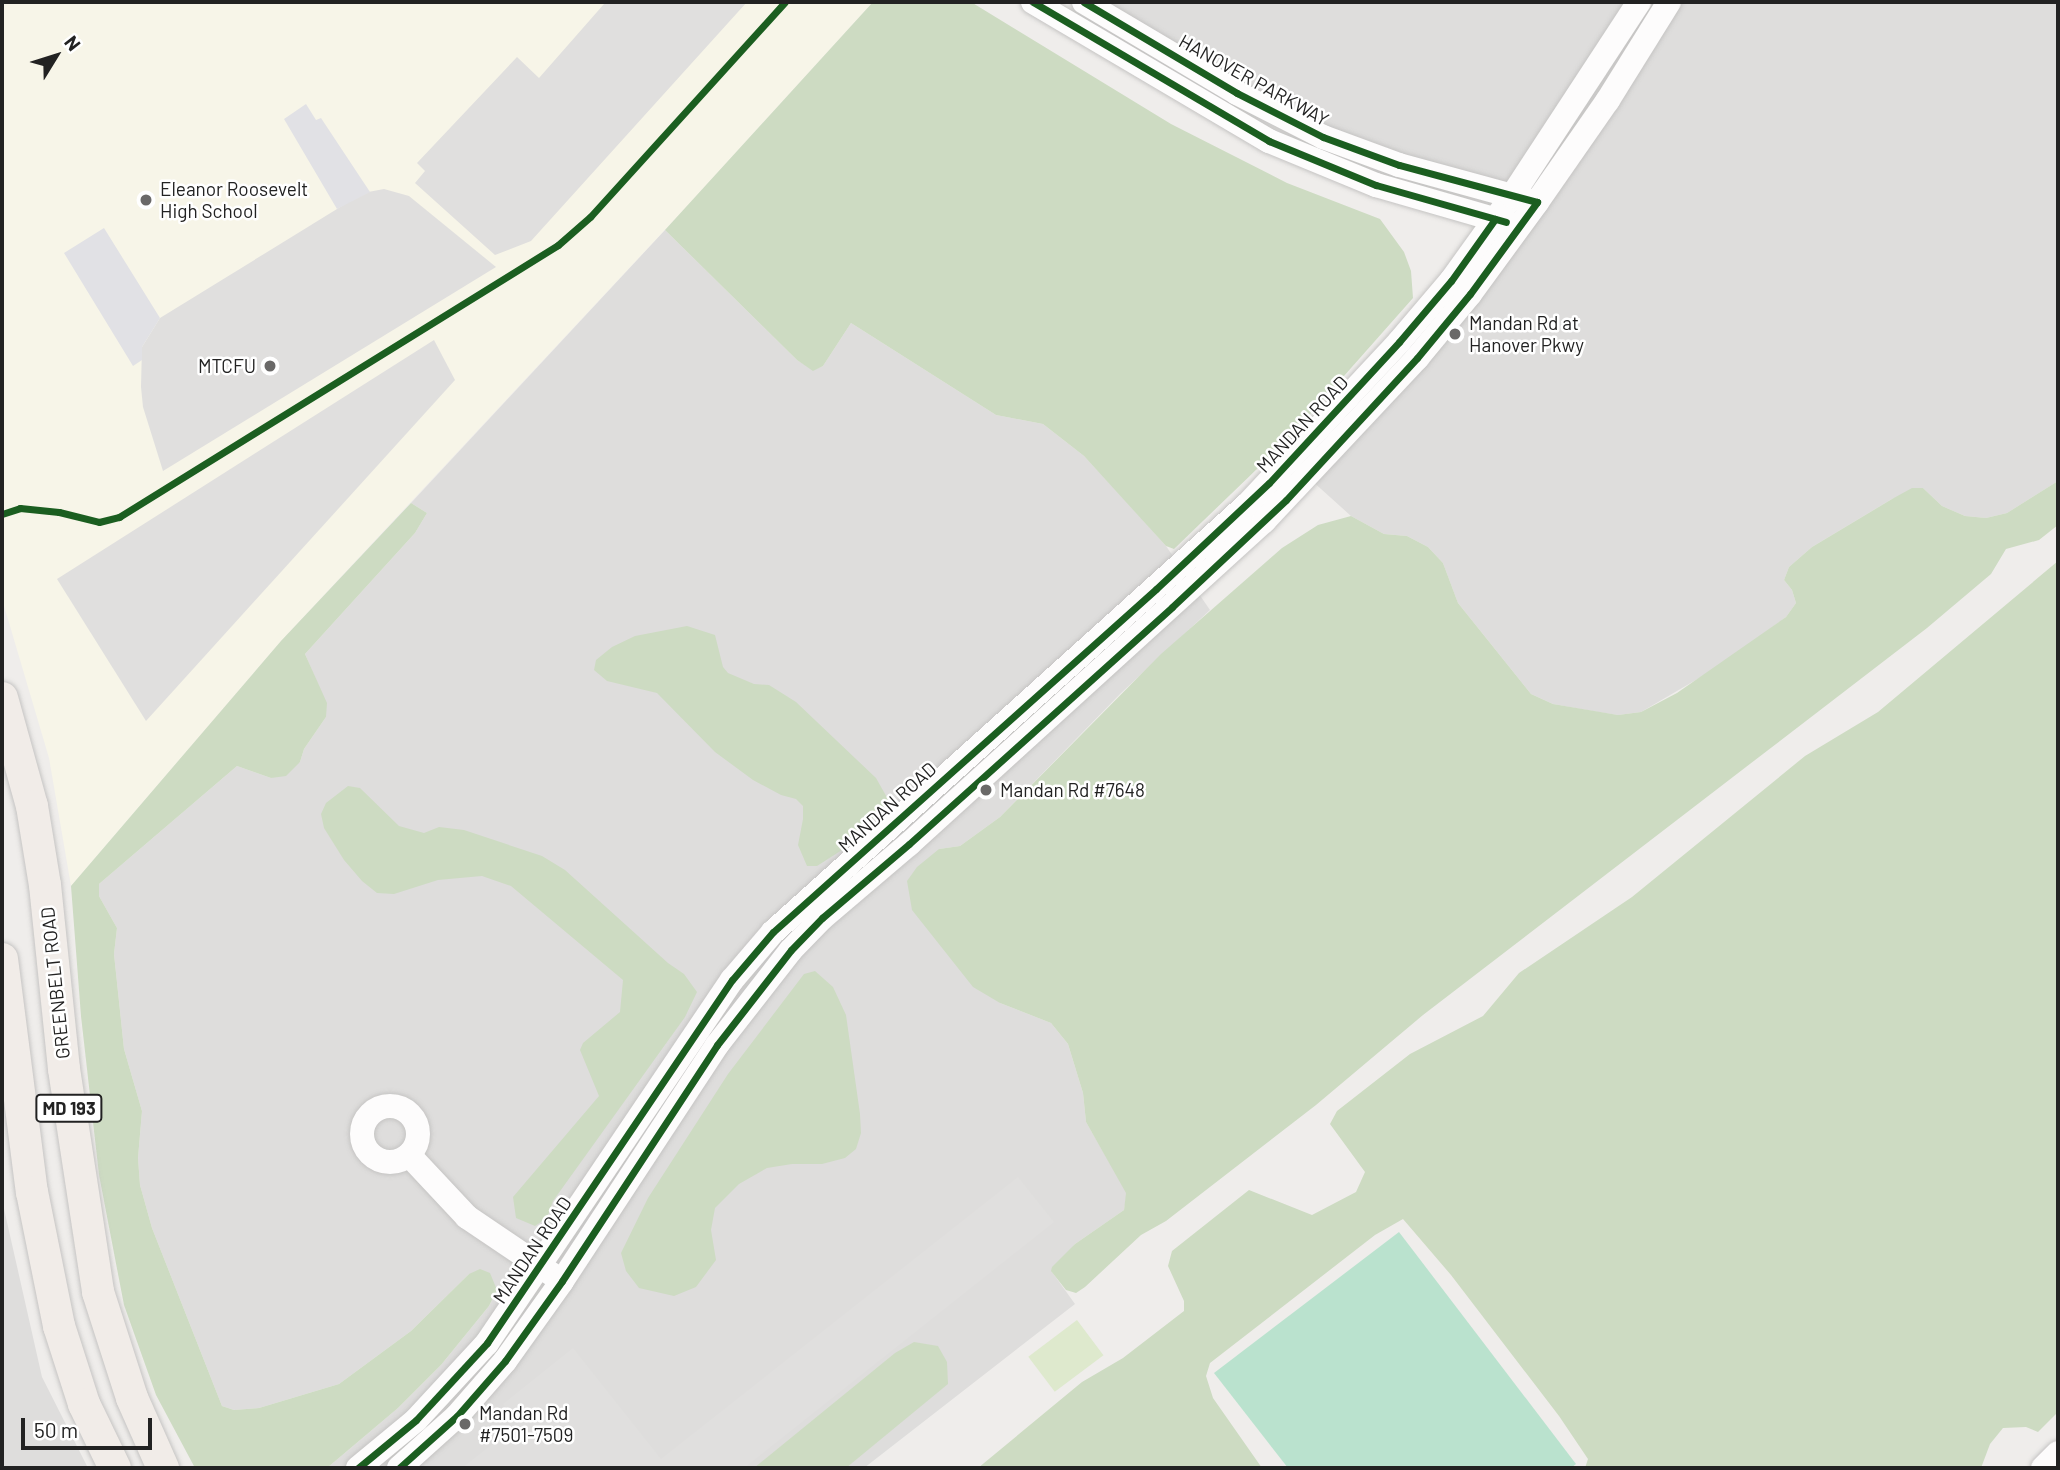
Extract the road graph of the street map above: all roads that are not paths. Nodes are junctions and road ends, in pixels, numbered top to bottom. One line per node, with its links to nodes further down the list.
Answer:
1 (1033, 2): 7 (street)
2 (1084, 2): 5 (street, HANOVER PARKWAY)
3 (1639, 2): 5 (street, MANDAN ROAD)
4 (1669, 2): 6 (street, MANDAN ROAD)
5 (1512, 196): 6 (street, HANOVER PARKWAY); 7 (street, MANDAN ROAD)
6 (1537, 202): 8 (street, MANDAN ROAD)
7 (1496, 219): 8 (street); 12 (street, MANDAN ROAD)
8 (1520, 226): 13 (street, MANDAN ROAD)
9 (2, 698): 16 (main road, GREENBELT ROAD / MD 193)
10 (2, 960): 15 (main road, MD 193)
11 (409, 1155): 12 (street)
12 (540, 1267): 13 (street); 17 (street, MANDAN ROAD)
13 (562, 1281): 18 (street, MANDAN ROAD)
14 (2058, 1453): 19 (street)
15 (115, 1468)
16 (163, 1468)
17 (358, 1468)
18 (399, 1468)
19 (2043, 1468)

